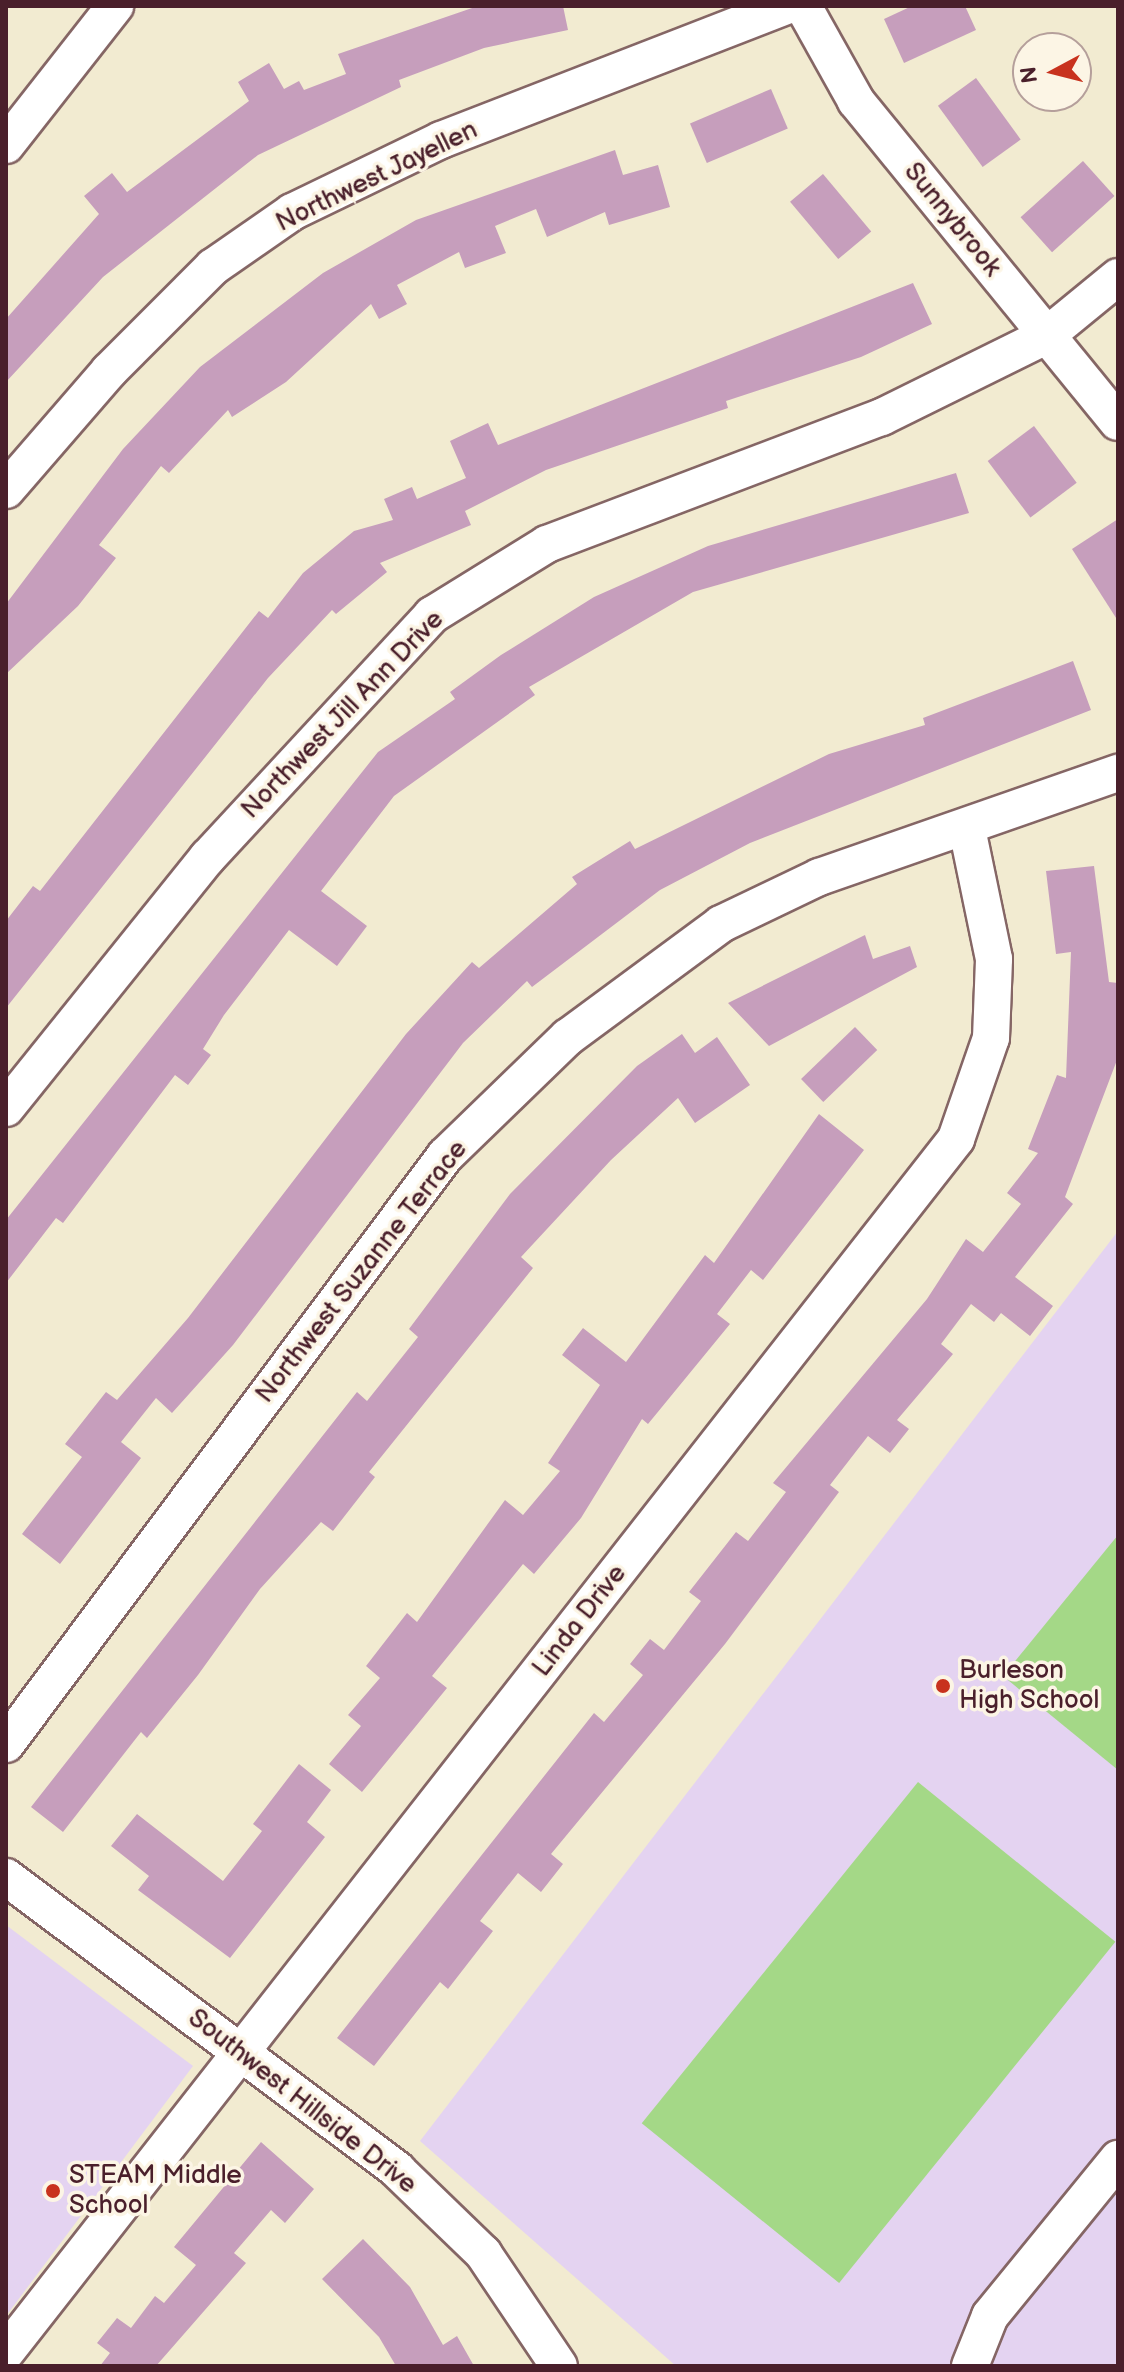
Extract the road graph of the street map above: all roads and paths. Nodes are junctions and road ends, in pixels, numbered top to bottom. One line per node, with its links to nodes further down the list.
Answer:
1 (115, 6): 4 (street)
2 (787, 6): 8 (street, Northwest Jayellen)
3 (803, 6): 6 (street, Sunnybrook)
4 (6, 145)
5 (1118, 277): 6 (street, Northwest Jill Ann Drive)
6 (1046, 336): 7 (street, Sunnybrook); 11 (street, Northwest Jill Ann Drive)
7 (1118, 422)
8 (6, 490)
9 (1118, 773): 10 (street, Northwest Suzanne Terrace)
10 (967, 829): 12 (street, Northwest Suzanne Terrace); 14 (street, Linda Drive)
11 (6, 1108)
12 (6, 1744)
13 (6, 1877): 14 (street, Southwest Hillside Drive)
14 (241, 2054): 16 (street, Linda Drive); 17 (street, Southwest Hillside Drive)
15 (1118, 2159): 18 (street)
16 (6, 2352)
17 (559, 2366)
18 (970, 2366)

